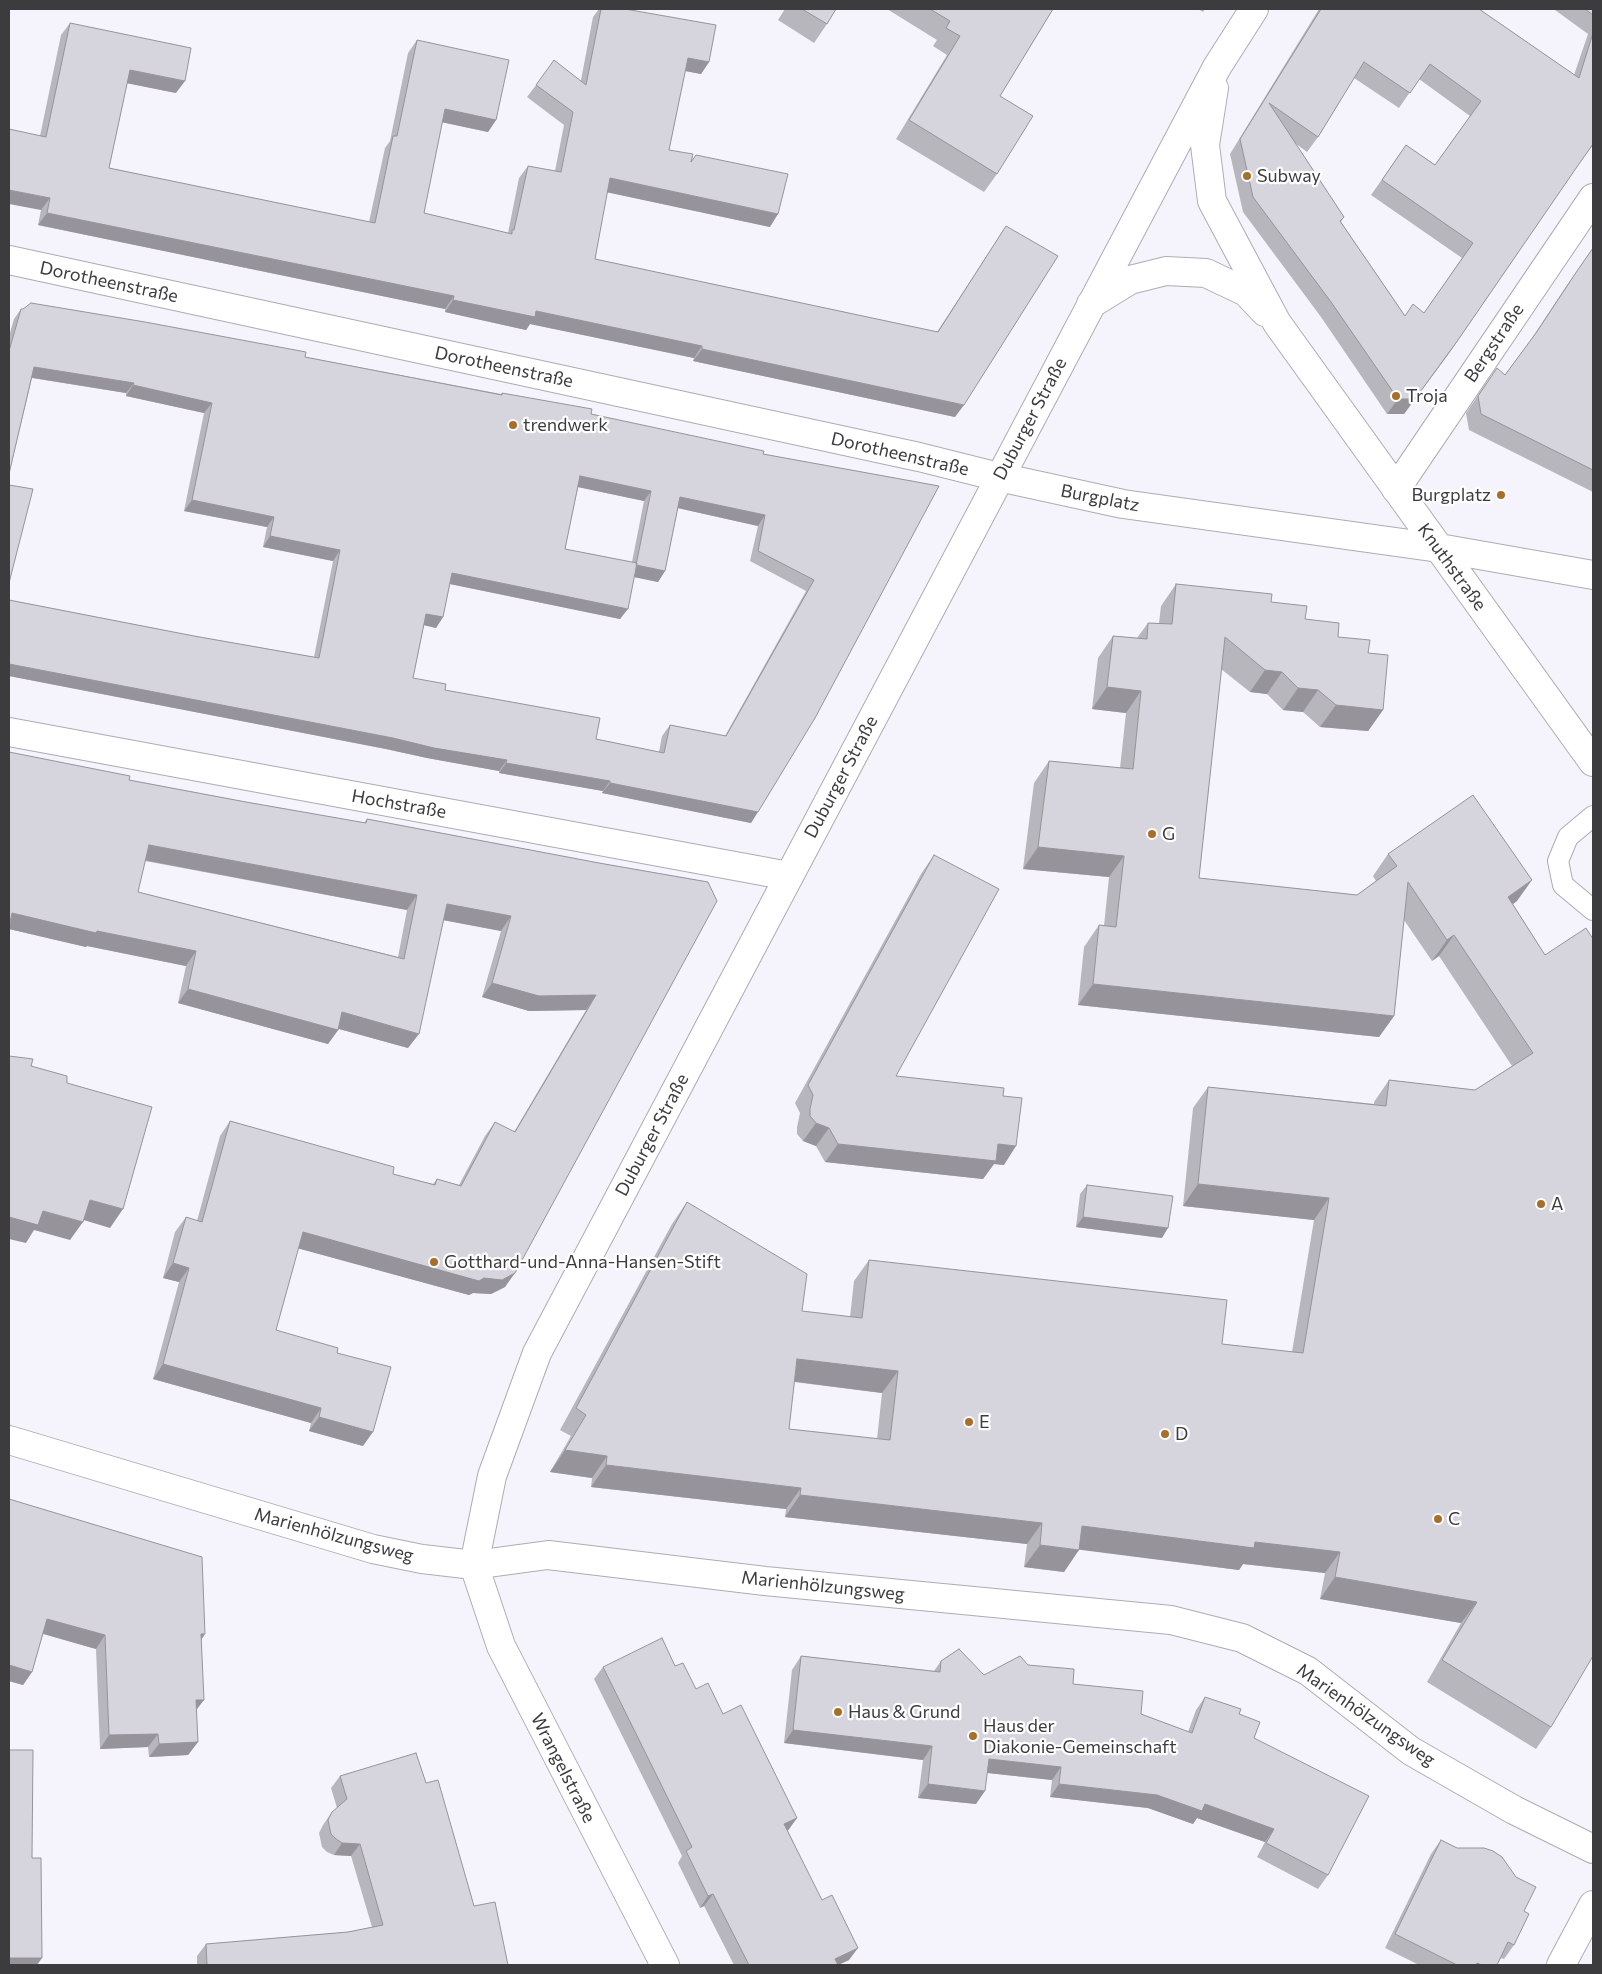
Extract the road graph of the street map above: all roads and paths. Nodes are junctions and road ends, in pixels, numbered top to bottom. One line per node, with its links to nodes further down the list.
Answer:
1 (1254, 9): 2 (street, Duburger Straße)
2 (1217, 67): 5 (street, Duburger Straße); 6 (street, Knuthstraße)
3 (1593, 198): 8 (street, Bergstraße)
4 (9, 260): 7 (street, Dorotheenstraße)
5 (1091, 304): 6 (street, Knuthstraße); 7 (street, Duburger Straße)
6 (1277, 323): 8 (street, Knuthstraße)
7 (1000, 477): 9 (street, Burgplatz); 14 (street, Duburger Straße)
8 (1396, 489): 9 (street, Knuthstraße)
9 (1439, 548): 10 (street, Burgplatz); 12 (street, Knuthstraße)
10 (1593, 576)
11 (9, 732): 14 (street, Hochstraße)
12 (1592, 756)
13 (1593, 816): 15 (lane)
14 (789, 876): 17 (street, Duburger Straße)
15 (1593, 910)
16 (9, 1440): 17 (street, Marienhölzungsweg)
17 (474, 1564): 18 (street, Marienhölzungsweg); 20 (street, Wrangelstraße)
18 (1593, 1849)
19 (1593, 1904): 21 (street)
20 (666, 1965)
21 (1561, 1965)

